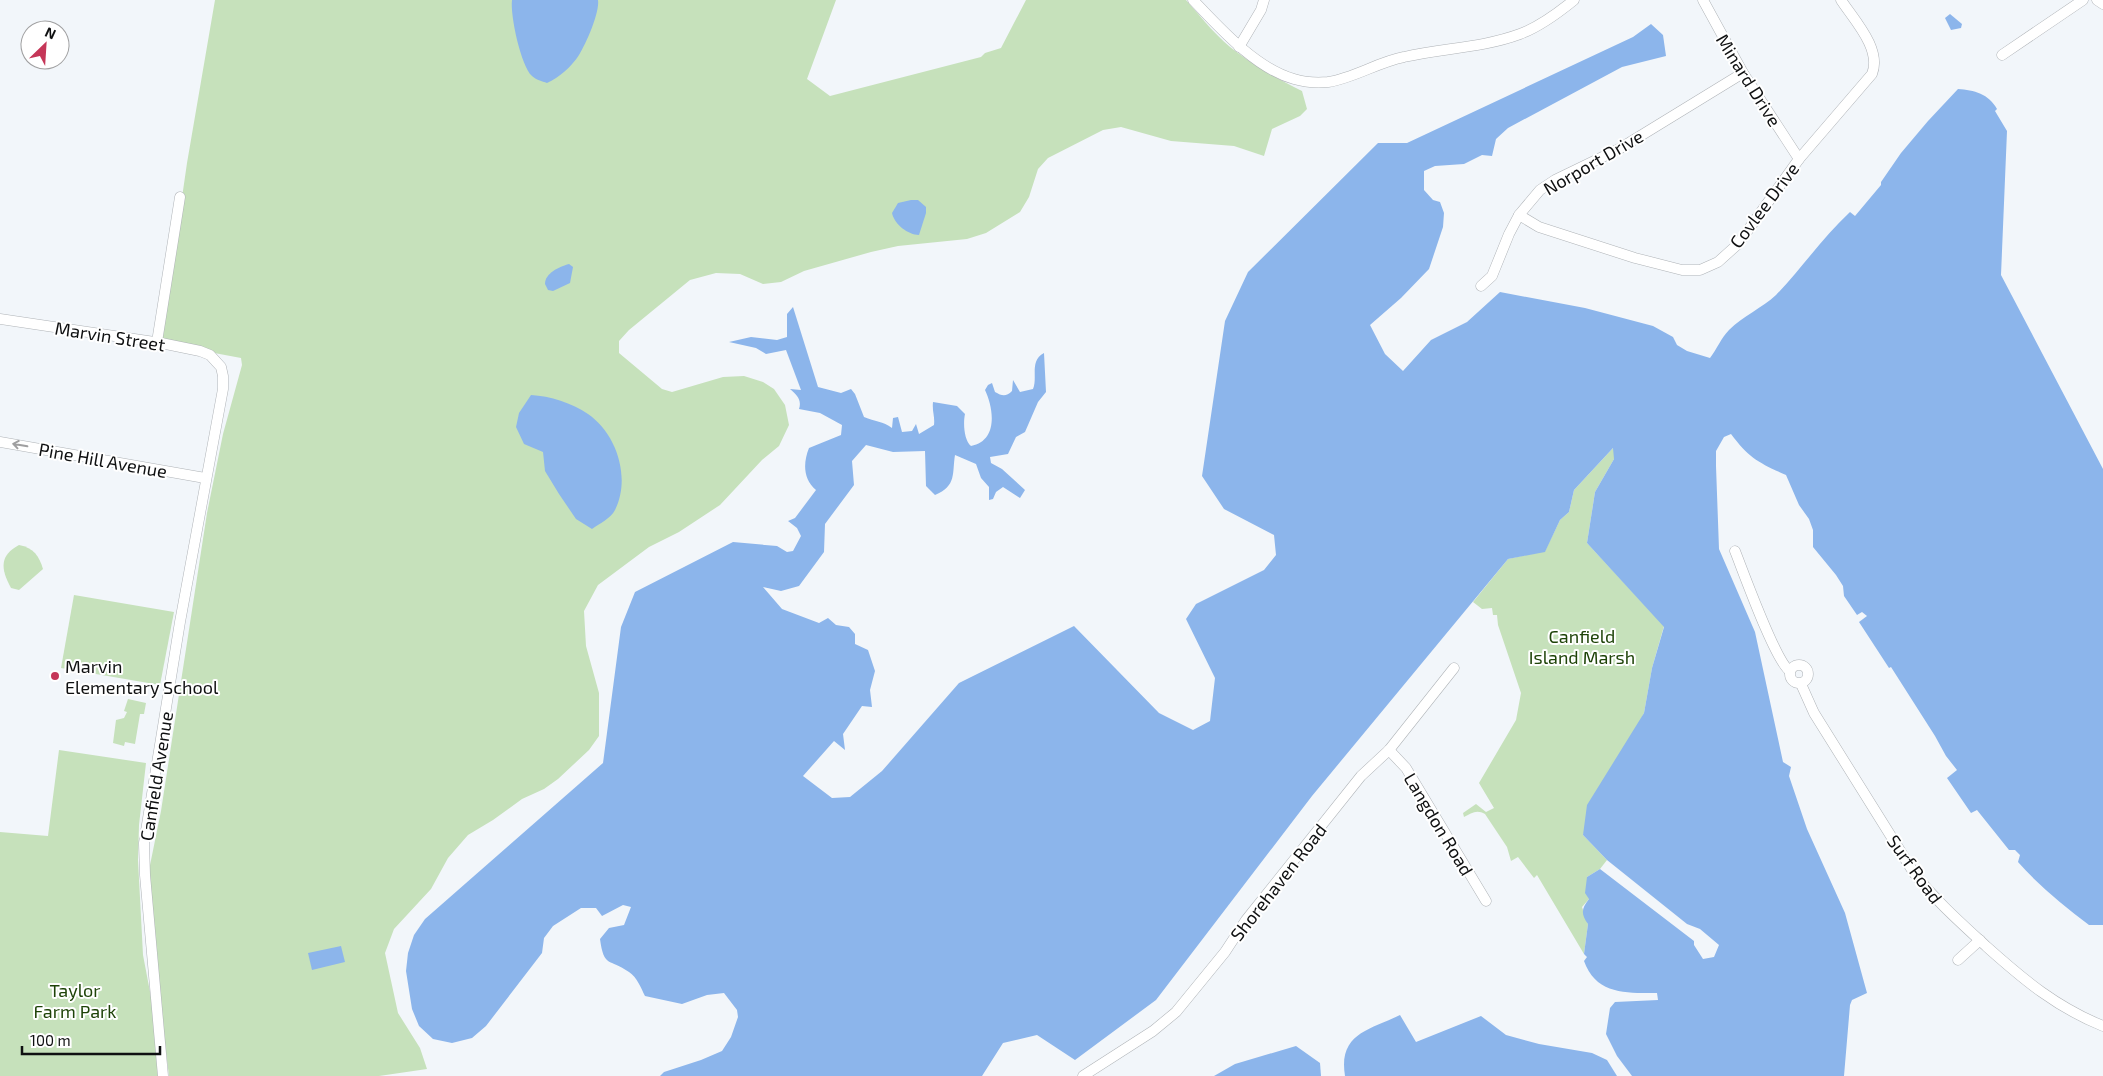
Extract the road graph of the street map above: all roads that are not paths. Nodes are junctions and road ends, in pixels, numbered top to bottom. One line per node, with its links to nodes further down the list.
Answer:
1 (1193, 0): 9 (street)
2 (1264, 0): 9 (street)
3 (1574, 0): 9 (street)
4 (1703, 0): 11 (street, Minard Drive)
5 (1841, 0): 12 (street, Covlee Drive)
6 (2083, 0): 10 (street)
7 (2097, 0): 8 (street)
8 (2103, 4)
9 (1239, 47)
10 (2002, 55)
11 (1743, 73): 12 (street, Minard Drive); 14 (street, Norport Drive)
12 (1799, 159): 14 (street, Covlee Drive)
13 (180, 197): 17 (street)
14 (1519, 215): 15 (street, Norport Drive)
15 (1481, 286)
16 (0, 319): 17 (street, Marvin Street)
17 (157, 342): 18 (street, Marvin Street)
18 (218, 361): 20 (street, Canfield Avenue)
19 (0, 442): 20 (street, Pine Hill Avenue, one-way to 19)
20 (206, 478): 30 (street, Canfield Avenue)
21 (1735, 551): 23 (street, Surf Road)
22 (1454, 668): 25 (street, Shorehaven Road)
23 (1790, 671): 24 (street, Surf Road); 24 (street, Surf Road)
24 (1801, 684): 27 (street, Surf Road)
25 (1389, 750): 26 (street, Langdon Road); 31 (street, Shorehaven Road)
26 (1486, 901)
27 (1980, 940): 28 (street); 29 (street, Surf Road)
28 (1958, 960)
29 (2103, 1026)
30 (164, 1076)
31 (1083, 1076)

